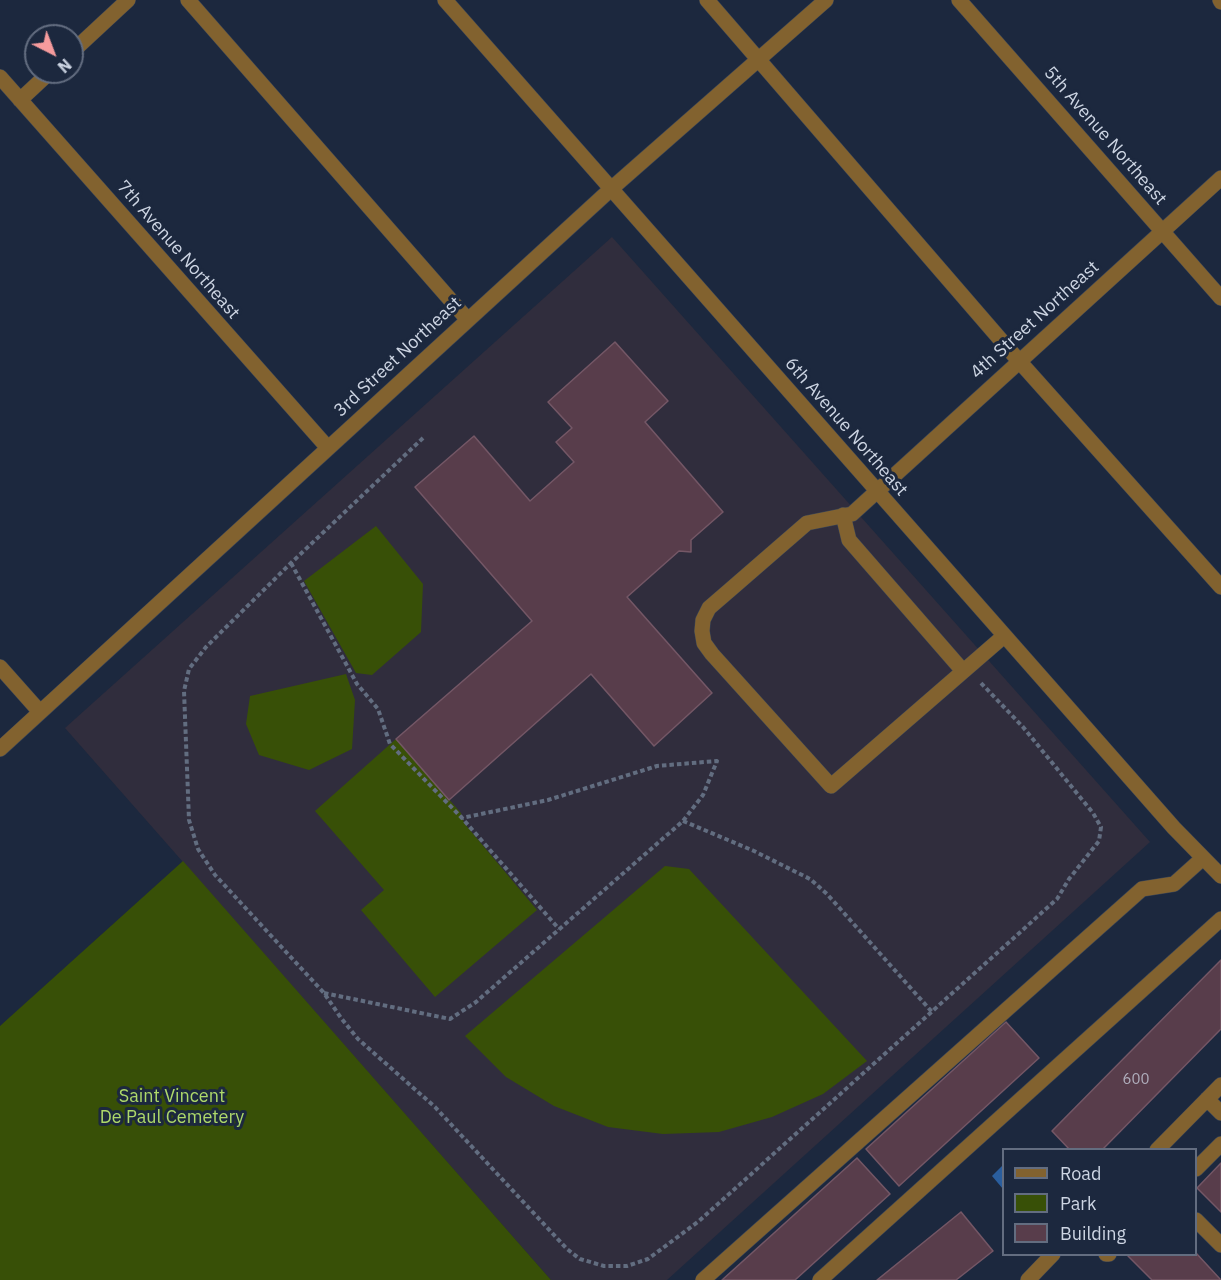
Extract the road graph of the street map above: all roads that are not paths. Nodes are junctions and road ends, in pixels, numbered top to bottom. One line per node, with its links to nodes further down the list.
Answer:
1 (128, 0): 7 (street)
2 (188, 0): 16 (street)
3 (445, 0): 13 (street, 6th Avenue Northeast)
4 (707, 0): 8 (street)
5 (826, 0): 8 (street, 3rd Street Northeast)
6 (959, 0): 14 (street, 5th Avenue Northeast)
7 (84, 41)
8 (760, 59): 13 (street, 3rd Street Northeast); 17 (street)
9 (0, 77): 11 (street, 7th Avenue Northeast)
10 (37, 84): 11 (street)
11 (20, 100): 18 (street, 7th Avenue Northeast)
12 (1221, 178): 14 (street, 4th Street Northeast)
13 (610, 189): 16 (street, 3rd Street Northeast); 19 (street, 6th Avenue Northeast)
14 (1162, 231): 15 (street, 5th Avenue Northeast); 17 (street, 4th Street Northeast)
15 (1221, 298)
16 (468, 320): 18 (street, 3rd Street Northeast)
17 (1019, 361): 19 (street, 4th Street Northeast); 21 (street)
18 (328, 448): 25 (street, 3rd Street Northeast)
19 (876, 491): 20 (street, 4th Street Northeast); 22 (street, 6th Avenue Northeast)
20 (843, 515): 24 (street); 24 (street)
21 (1221, 587)
22 (1004, 636): 24 (street); 27 (street, 6th Avenue Northeast)
23 (0, 667): 25 (street)
24 (963, 671)
25 (40, 712): 26 (street, 3rd Street Northeast)
26 (0, 749)
27 (1203, 858): 28 (street, 6th Avenue Northeast); 39 (street)
28 (1221, 876)
29 (1221, 919): 40 (street)
30 (1221, 1085): 31 (street)
31 (1207, 1099): 32 (street); 34 (street)
32 (1221, 1113)
33 (1221, 1144): 35 (street)
34 (1158, 1148)
35 (1197, 1168)
36 (1197, 1221): 37 (street)
37 (1221, 1245)
38 (1051, 1256): 41 (street)
39 (703, 1280)
40 (820, 1280)
41 (1028, 1280)

